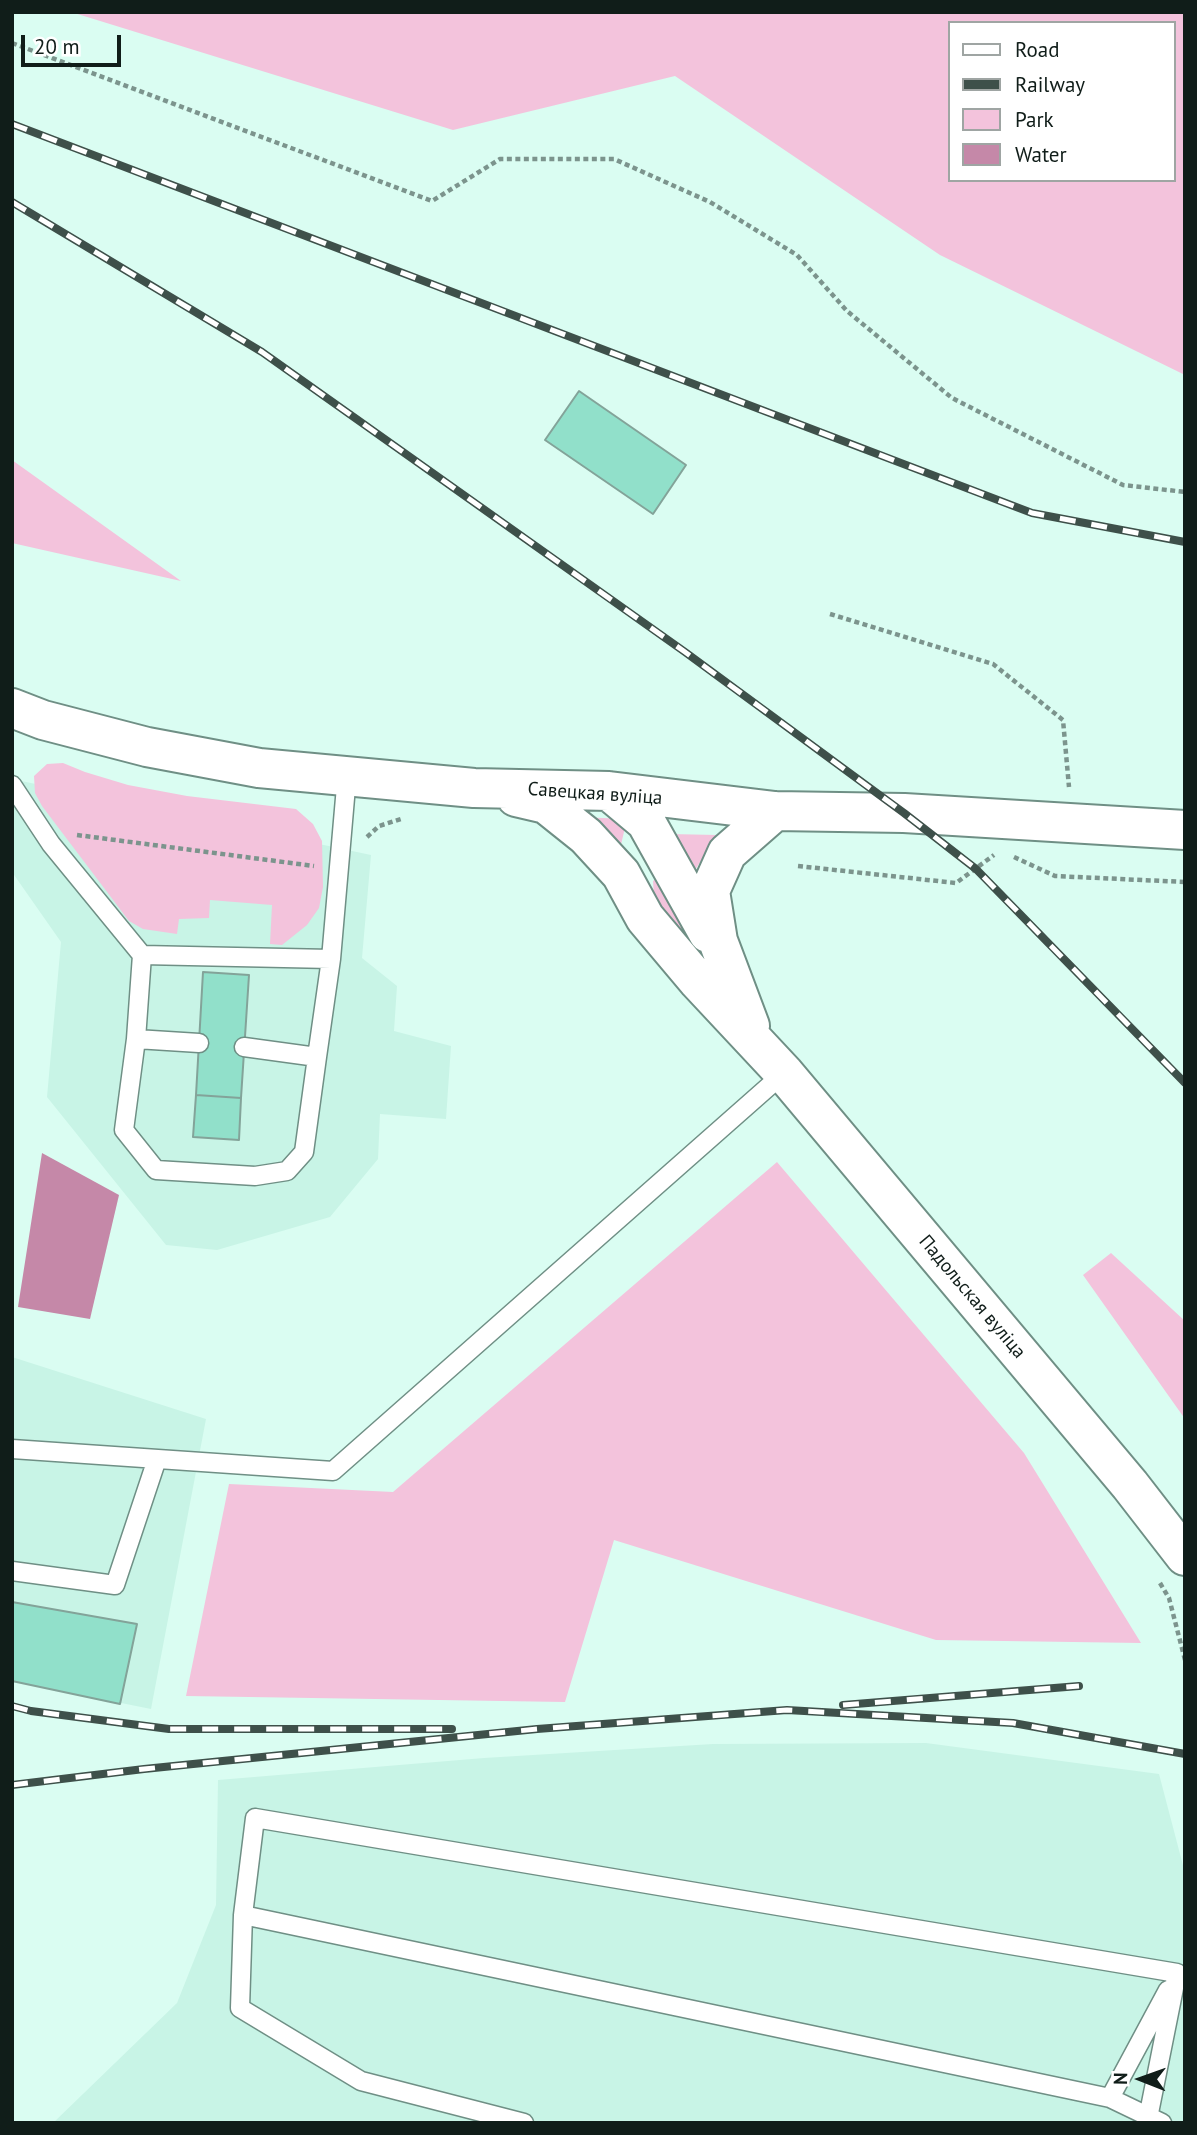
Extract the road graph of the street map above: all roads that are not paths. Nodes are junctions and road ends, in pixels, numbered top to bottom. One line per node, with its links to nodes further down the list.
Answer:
1 (12, 708): 2 (main road, Савецкая вуліца)
2 (347, 775): 4 (main road, Савецкая вуліца); 12 (lane)
3 (12, 785): 11 (lane)
4 (474, 788): 5 (main road, Савецкая вуліца); 10 (main road, Падольская вуліца)
5 (609, 791): 6 (main road, Савецкая вуліца); 8 (main road)
6 (704, 802): 7 (main road, Савецкая вуліца); 8 (main road)
7 (775, 811): 9 (main road, Савецкая вуліца); 13 (main road, Падольская вуліца)
8 (646, 822): 10 (main road); 13 (main road)
9 (1185, 830)
10 (645, 918): 15 (main road, Падольская вуліца)
11 (142, 955): 12 (lane); 14 (lane)
12 (331, 959): 18 (lane)
13 (731, 974): 15 (main road, Падольская вуліца)
14 (136, 1039): 16 (lane); 18 (lane)
15 (756, 1041): 19 (main road, Падольская вуліца)
16 (199, 1043)
17 (244, 1047): 18 (lane)
18 (317, 1057)
19 (784, 1073): 21 (lane); 22 (main road, Падольская вуліца)
20 (12, 1449): 21 (lane)
21 (158, 1459): 23 (lane)
22 (1170, 1565)
23 (12, 1571)
24 (243, 1915): 25 (lane); 26 (lane); 28 (lane)
25 (1182, 1976): 26 (lane); 27 (lane)
26 (1110, 2098): 27 (lane)
27 (1152, 2121)
28 (524, 2123)

